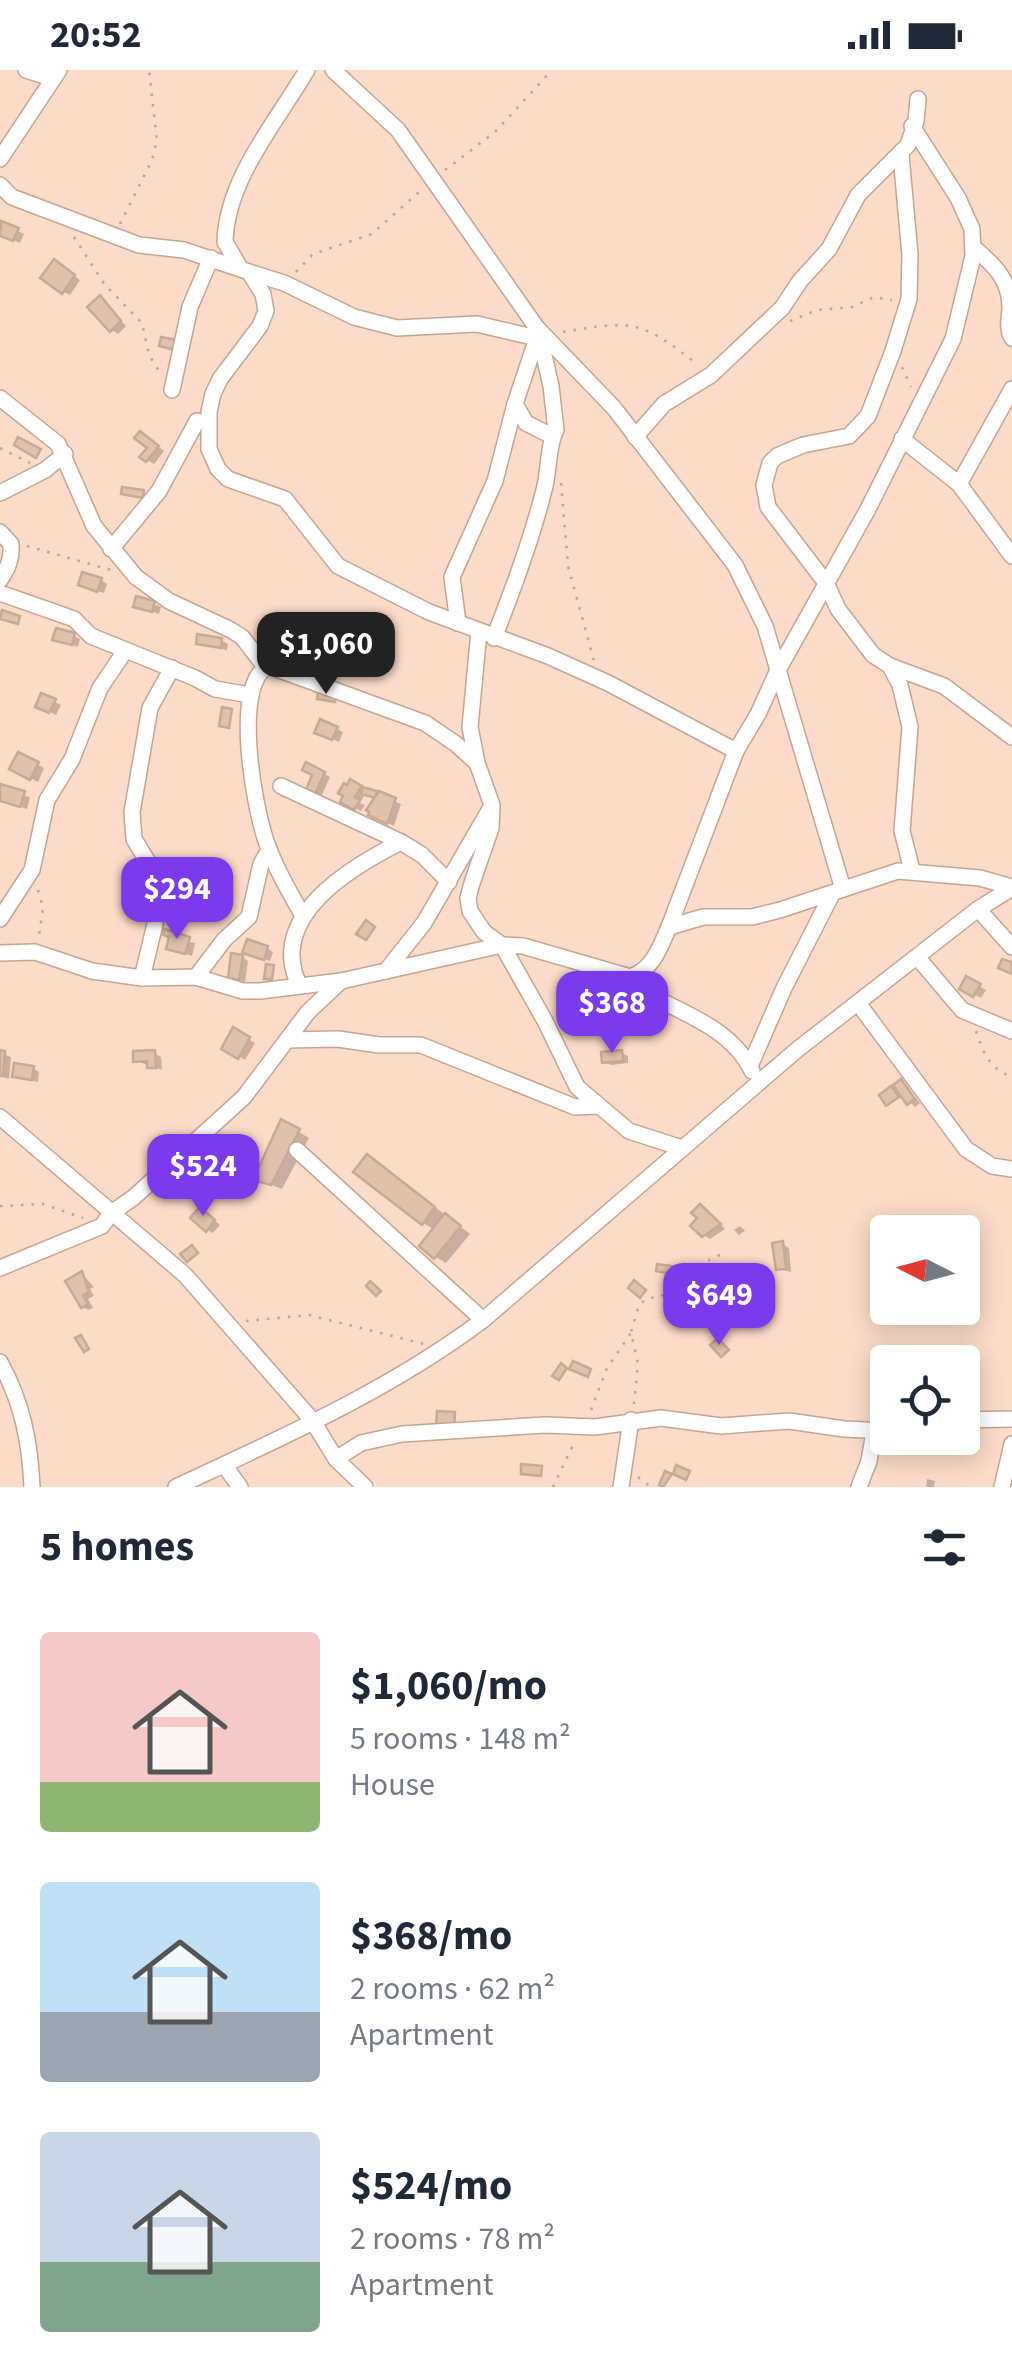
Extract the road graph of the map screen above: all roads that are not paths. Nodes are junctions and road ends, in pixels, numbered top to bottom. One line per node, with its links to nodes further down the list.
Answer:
1 (26, 70): 4 (street)
2 (307, 70): 12 (street)
3 (334, 70): 13 (street)
4 (55, 74): 8 (street)
5 (918, 99): 6 (street)
6 (912, 126): 7 (street); 10 (street)
7 (901, 154): 21 (street); 30 (street)
8 (0, 159)
9 (0, 185): 11 (street)
10 (973, 246): 14 (street); 22 (street)
11 (211, 258): 12 (street); 16 (street)
12 (244, 269): 13 (street); 32 (street)
13 (539, 335): 18 (street); 20 (street); 21 (street)
14 (1012, 338)
15 (1012, 389): 24 (street)
16 (172, 390)
17 (0, 398): 23 (street)
18 (514, 404): 20 (street); 32 (street)
19 (197, 422): 27 (street)
20 (552, 436): 33 (street)
21 (635, 436): 38 (street)
22 (902, 440): 24 (street); 30 (street)
23 (65, 454): 25 (street); 27 (street)
24 (959, 484): 28 (street)
25 (0, 493)
26 (6, 538): 29 (street)
27 (111, 549): 35 (street)
28 (1012, 556)
29 (0, 580)
30 (826, 583): 36 (street); 38 (street)
31 (0, 593): 34 (street)
32 (458, 623): 33 (street)
33 (486, 634): 41 (street); 42 (street)
34 (125, 651): 37 (street); 53 (street)
35 (268, 666): 39 (street); 42 (street)
36 (890, 666): 40 (street); 47 (street)
37 (172, 668): 39 (street); 62 (street)
38 (778, 670): 41 (street); 50 (street)
39 (250, 695): 46 (street)
40 (1012, 736)
41 (736, 751): 54 (street)
42 (476, 764): 44 (street)
43 (281, 786): 45 (street)
44 (492, 805): 48 (street); 55 (street)
45 (400, 842): 48 (street); 52 (street)
46 (270, 850): 52 (street); 61 (street)
47 (912, 870): 49 (street); 50 (street)
48 (449, 882): 59 (street)
49 (1012, 887): 51 (street)
50 (837, 892): 54 (street); 68 (street)
51 (978, 909): 56 (street); 58 (street)
52 (303, 916): 64 (street)
53 (0, 919)
54 (670, 927): 60 (street)
55 (502, 946): 59 (street); 60 (street); 70 (street)
56 (1012, 947)
57 (0, 953): 62 (street)
58 (918, 958): 65 (street); 66 (street)
59 (386, 971): 63 (street)
60 (614, 974): 68 (street)
61 (196, 977): 62 (street); 64 (street)
62 (142, 978)
63 (342, 981): 64 (street); 67 (street)
64 (299, 986)
65 (858, 1003): 69 (street); 74 (street)
66 (1012, 1031)
67 (287, 1040): 70 (street); 75 (street)
68 (750, 1066): 69 (street)
69 (757, 1084): 72 (street)
70 (600, 1106): 72 (street)
71 (0, 1117): 75 (street)
72 (682, 1148): 77 (street)
73 (298, 1150): 77 (street)
74 (1012, 1169)
75 (107, 1220): 76 (street); 80 (street)
76 (3, 1269)
77 (483, 1320): 80 (street)
78 (0, 1362): 88 (street)
79 (1012, 1419): 82 (street)
80 (312, 1420): 86 (street); 87 (street)
81 (631, 1420): 83 (street); 86 (street); 92 (street)
82 (980, 1420)
83 (870, 1431)
84 (1012, 1444): 94 (street)
85 (871, 1455): 93 (street)
86 (336, 1458): 91 (street)
87 (224, 1465): 89 (street); 90 (street)
88 (32, 1487)
89 (176, 1487)
90 (240, 1487)
91 (365, 1487)
92 (621, 1487)
93 (860, 1487)
94 (1002, 1487)

